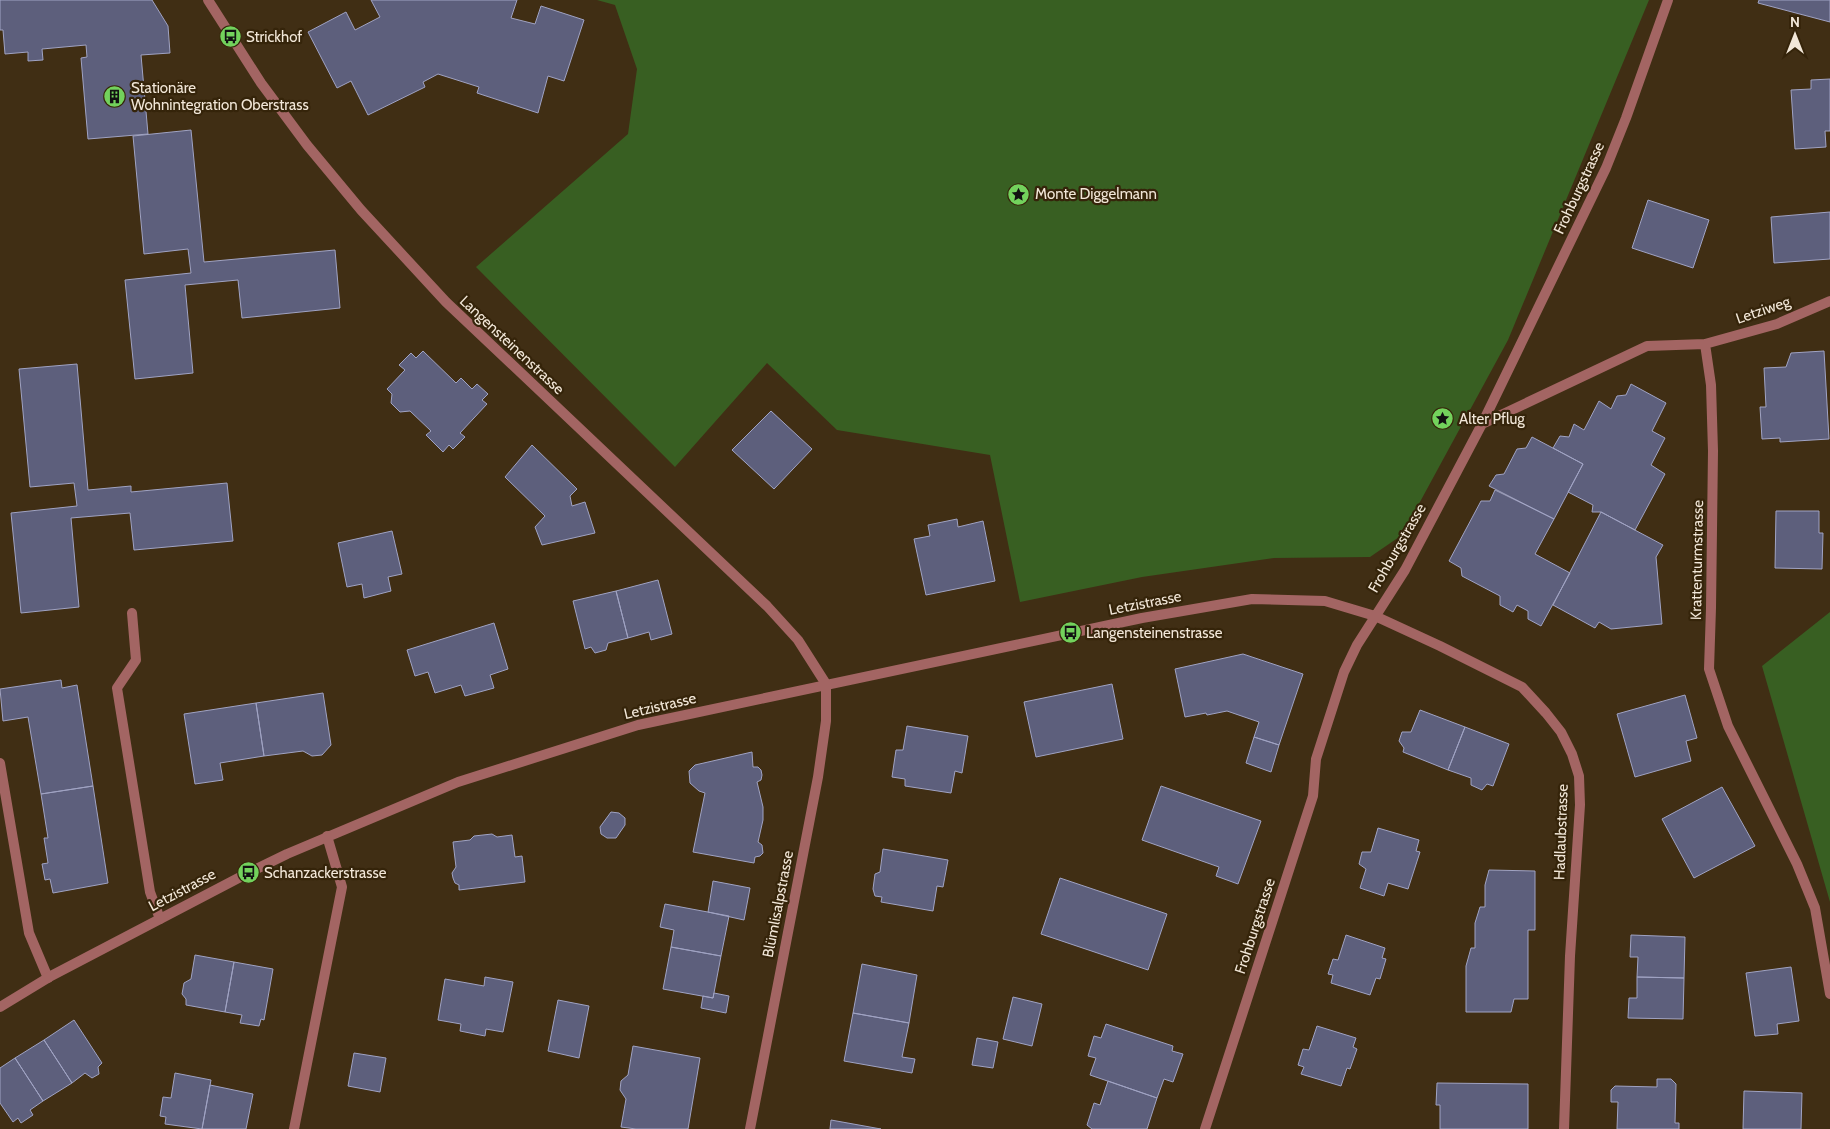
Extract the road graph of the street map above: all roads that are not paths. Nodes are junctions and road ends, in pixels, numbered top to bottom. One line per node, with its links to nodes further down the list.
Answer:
1 (208, 0): 8 (street, Langensteinenstrasse)
2 (1668, 0): 5 (street, Frohburgstrasse)
3 (1830, 301): 4 (street, Letziweg)
4 (1705, 344): 5 (street); 13 (street, Krattenturmstrasse)
5 (1482, 424): 7 (street, Frohburgstrasse)
6 (132, 613): 11 (street)
7 (1375, 616): 8 (street, Letzistrasse); 17 (street, Frohburgstrasse); 18 (street, Hadlaubstrasse)
8 (826, 684): 10 (street, Letzistrasse); 16 (street, Blümlisalpstrasse)
9 (0, 763): 12 (street)
10 (328, 836): 11 (street, Letzistrasse); 15 (street)
11 (160, 919): 12 (street, Letzistrasse)
12 (48, 978): 14 (street, Letzistrasse)
13 (1830, 994)
14 (0, 1007)
15 (294, 1129)
16 (750, 1129)
17 (1205, 1129)
18 (1564, 1129)

